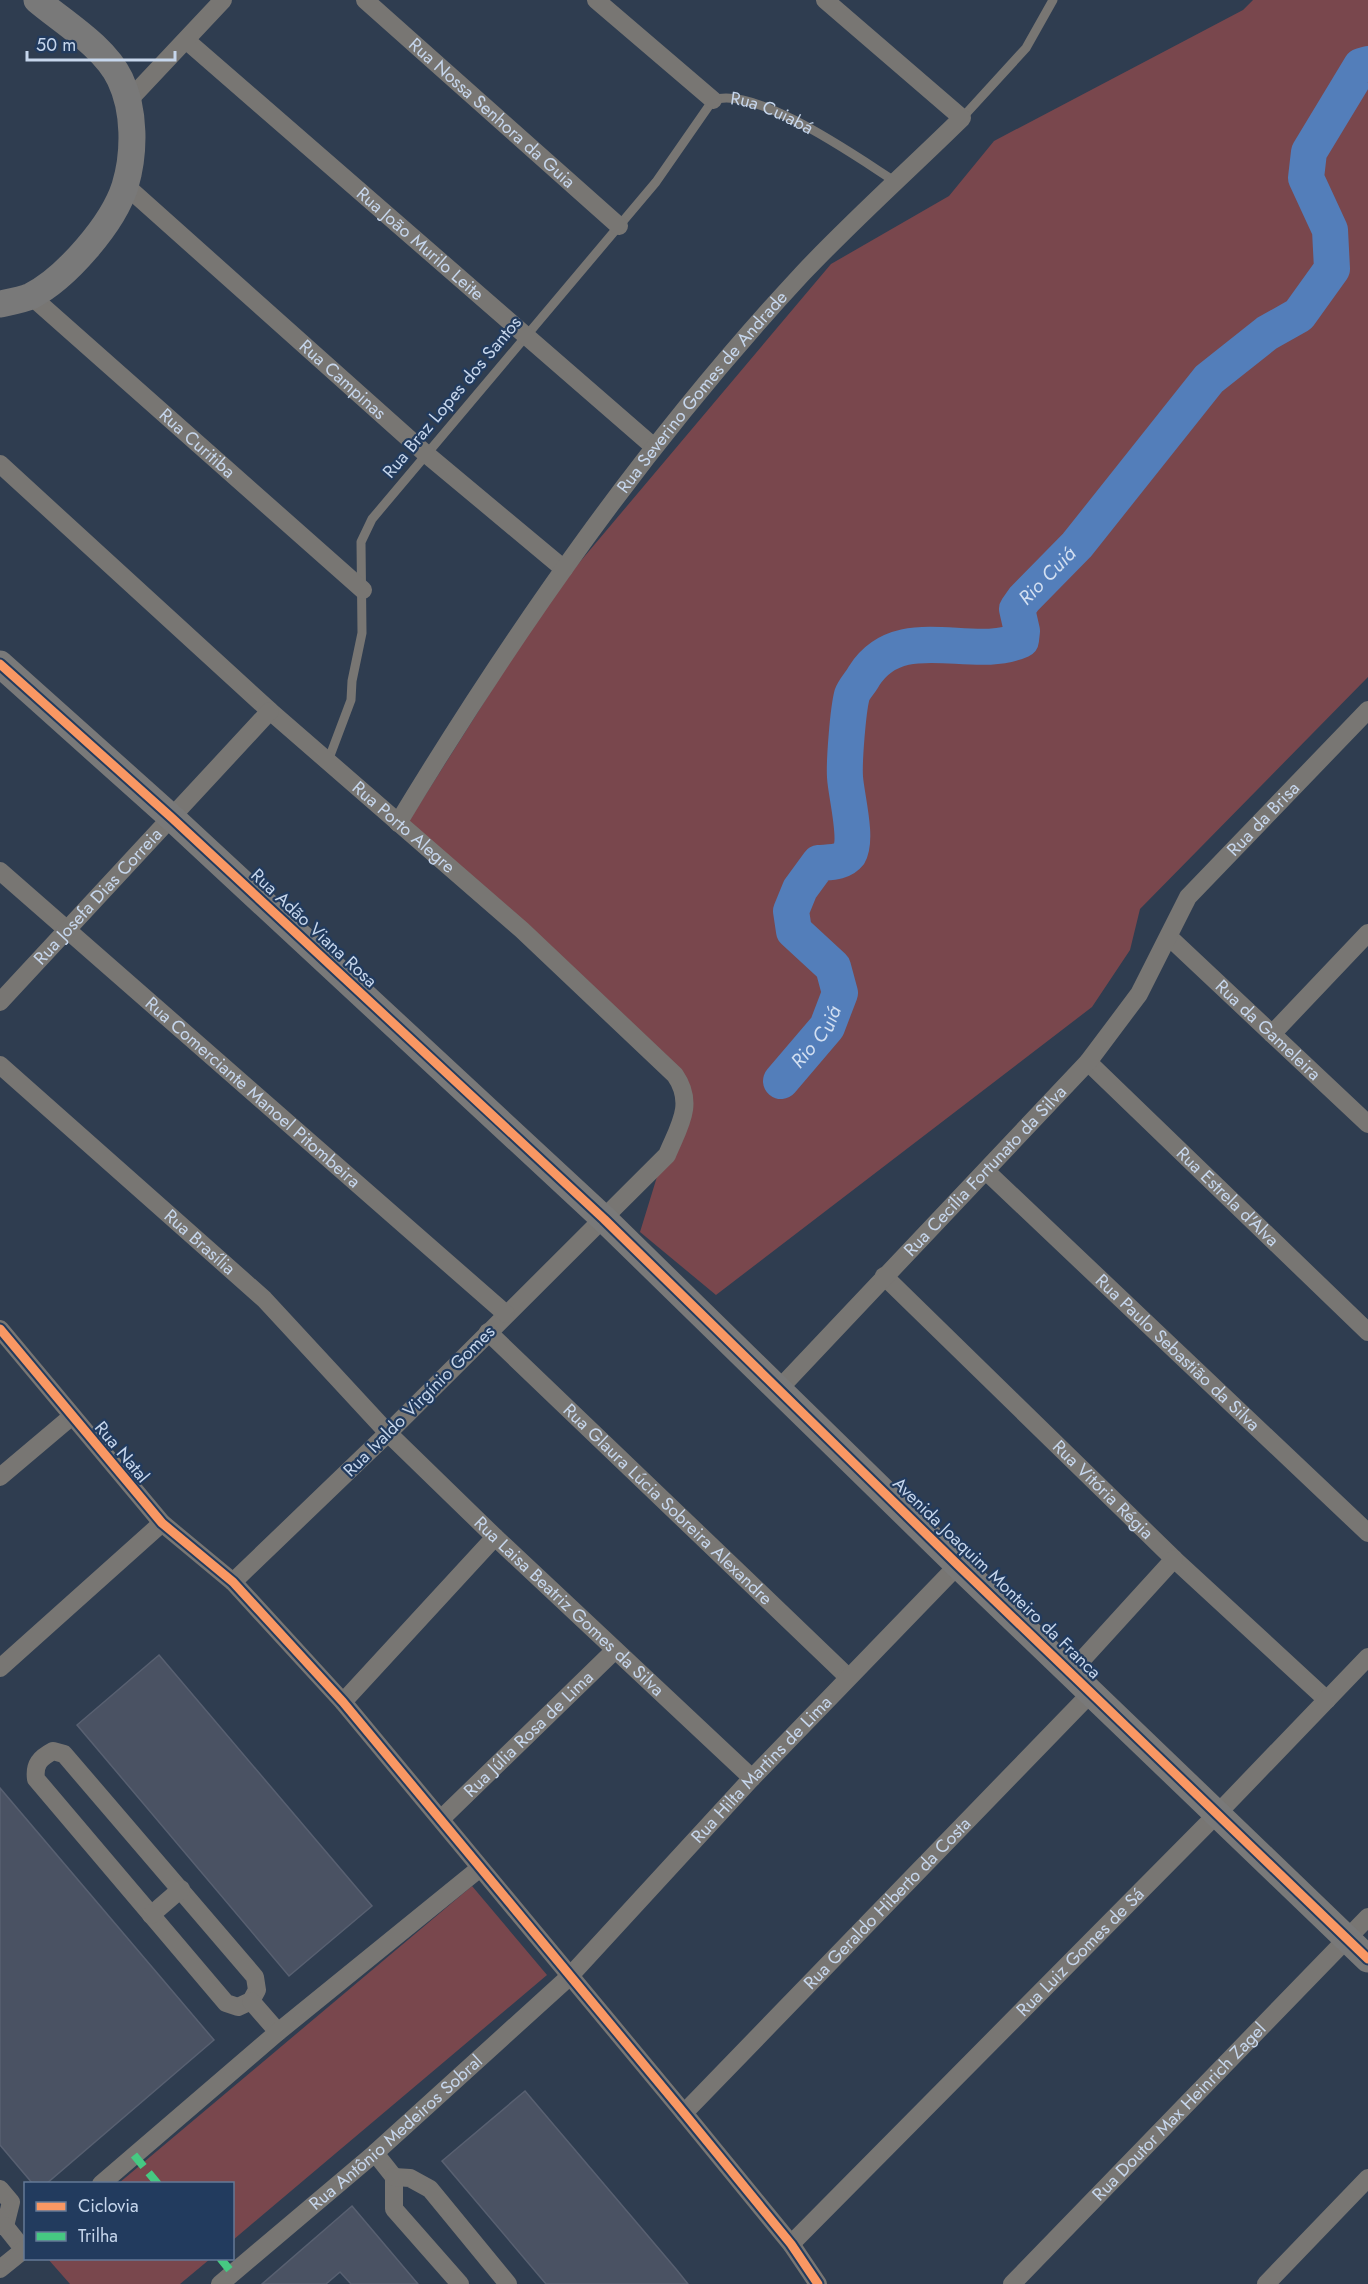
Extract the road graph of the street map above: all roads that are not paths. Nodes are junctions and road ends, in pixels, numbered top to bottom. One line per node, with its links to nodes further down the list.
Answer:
1 (37, 0): 8 (street)
2 (223, 0): 7 (street)
3 (365, 0): 13 (street, Rua Nossa Senhora da Guia)
4 (596, 0): 9 (street, Rua Cuiabá)
5 (825, 0): 10 (street)
6 (1053, 0): 10 (lane, Rua Severino Gomes de Andrade)
7 (187, 41): 8 (street); 16 (street, Rua João Murilo Leite)
8 (129, 100): 12 (street)
9 (713, 100): 11 (lane, Rua Cuiabá); 13 (lane, Rua Braz Lopes dos Santos)
10 (962, 118): 11 (street, Rua Severino Gomes de Andrade)
11 (897, 183): 17 (street, Rua Severino Gomes de Andrade)
12 (125, 185): 14 (street); 18 (street, Rua Campinas)
13 (619, 226): 16 (lane, Rua Braz Lopes dos Santos)
14 (30, 296): 15 (street); 21 (street, Rua Curitiba)
15 (0, 304)
16 (526, 336): 17 (street, Rua João Murilo Leite); 18 (lane, Rua Braz Lopes dos Santos)
17 (654, 447): 20 (street, Rua Severino Gomes de Andrade)
18 (425, 453): 20 (street, Rua Campinas); 21 (lane, Rua Braz Lopes dos Santos)
19 (0, 464): 24 (street, Rua Porto Alegre)
20 (564, 569): 27 (street, Rua Severino Gomes de Andrade)
21 (363, 590): 25 (lane, Rua Braz Lopes dos Santos)
22 (0, 664): 26 (street, Rua Adão Viana Rosa)
23 (1368, 710): 31 (street, Rua da Brisa)
24 (270, 711): 25 (street, Rua Porto Alegre); 26 (street, Rua Josefa Dias Correia)
25 (328, 761): 27 (street, Rua Porto Alegre)
26 (172, 818): 29 (street, Rua Josefa Dias Correia); 38 (street, Rua Adão Viana Rosa)
27 (398, 823): 38 (street, Rua Porto Alegre)
28 (0, 871): 29 (street, Rua Comerciante Manoel Pitombeira)
29 (65, 931): 32 (street, Rua Josefa Dias Correia); 40 (street, Rua Comerciante Manoel Pitombeira)
30 (1368, 933): 33 (street)
31 (1169, 937): 33 (street, Rua da Gameleira); 34 (street, Rua Cecília Fortunato da Silva)
32 (0, 1002)
33 (1272, 1034): 36 (street, Rua da Gameleira)
34 (1088, 1062): 37 (street, Rua Cecília Fortunato da Silva); 43 (street, Rua Estrela d'Alva)
35 (0, 1065): 46 (street, Rua Brasília)
36 (1368, 1125)
37 (986, 1171): 39 (street, Rua Cecília Fortunato da Silva); 49 (street, Rua Paulo Sebastião da Silva)
38 (604, 1218): 40 (street, Rua Ivaldo Virgínio Gomes); 44 (street, Avenida Joaquim Monteiro da Franca)
39 (884, 1276): 44 (street, Rua Cecília Fortunato da Silva); 51 (street, Rua Vitória Régia)
40 (506, 1314): 42 (street, Rua Ivaldo Virgínio Gomes)
41 (0, 1329): 45 (street, Rua Natal)
42 (488, 1332): 46 (street, Rua Ivaldo Virgínio Gomes); 58 (street, Rua Glaura Lúcia Sobreira Alexandre)
43 (1368, 1332)
44 (779, 1389): 52 (street, Avenida Joaquim Monteiro da Franca)
45 (71, 1417): 47 (street); 48 (street, Rua Natal)
46 (388, 1432): 50 (street, Rua Laisa Beatriz Gomes da Silva); 53 (street, Rua Ivaldo Virgínio Gomes)
47 (0, 1476)
48 (162, 1523): 53 (street, Rua Natal); 56 (street)
49 (1368, 1533)
50 (495, 1537): 54 (street, Rua Laisa Beatriz Gomes da Silva); 61 (street)
51 (1174, 1559): 57 (street); 60 (street, Rua Vitória Régia)
52 (958, 1565): 57 (street, Avenida Joaquim Monteiro da Franca); 58 (street, Rua Hilta Martins de Lima)
53 (232, 1582): 61 (street, Rua Natal)
54 (615, 1650): 62 (street, Rua Laisa Beatriz Gomes da Silva); 64 (street, Rua Júlia Rosa de Lima)
55 (1368, 1657): 60 (street, Rua Luiz Gomes de Sá)
56 (0, 1668)
57 (1071, 1672): 59 (street, Avenida Joaquim Monteiro da Franca)
58 (848, 1677): 62 (street, Rua Hilta Martins de Lima)
59 (1092, 1692): 63 (street, Avenida Joaquim Monteiro da Franca); 74 (street, Rua Geraldo Hiberto da Costa)
60 (1327, 1700): 63 (street, Rua Luiz Gomes de Sá)
61 (343, 1702): 64 (street, Rua Natal)
62 (752, 1778): 71 (street, Rua Hilta Martins de Lima)
63 (1218, 1813): 69 (street, Avenida Joaquim Monteiro da Franca); 81 (street, Rua Luiz Gomes de Sá)
64 (441, 1819): 65 (street, Rua Natal)
65 (480, 1868): 71 (street, Rua Natal); 73 (street)
66 (181, 1889): 67 (street); 67 (street); 72 (street)
67 (151, 1915): 72 (street)
68 (1368, 1917): 69 (street, Rua Doutor Max Heinrich Zagel)
69 (1347, 1939): 70 (street, Avenida Joaquim Monteiro da Franca); 89 (street, Rua Doutor Max Heinrich Zagel)
70 (1368, 1959)
71 (570, 1977): 74 (street, Rua Natal); 75 (street, Rua Antônio Medeiros Sobral)
72 (251, 2001): 73 (street)
73 (278, 2032): 78 (street)
74 (684, 2113): 81 (street, Rua Natal)
75 (375, 2153): 76 (street); 85 (street, Rua Antônio Medeiros Sobral)
76 (394, 2177): 86 (street); 87 (street)
77 (1368, 2178): 90 (street)
78 (103, 2182)
79 (0, 2189): 80 (street)
80 (2, 2226): 82 (street)
81 (791, 2244): 88 (street, Rua Natal)
82 (24, 2248)
83 (24, 2250): 84 (street)
84 (0, 2269)
85 (220, 2284)
86 (460, 2284)
87 (508, 2284)
88 (818, 2284)
89 (1012, 2284)
90 (1266, 2284)

